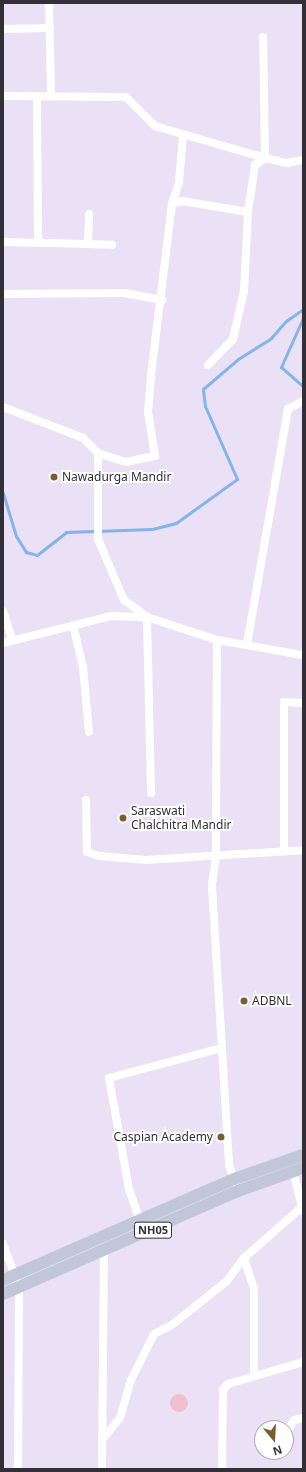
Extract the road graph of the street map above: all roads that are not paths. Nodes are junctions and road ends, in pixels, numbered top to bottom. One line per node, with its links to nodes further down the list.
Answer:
1 (49, 3): 3 (street)
2 (3, 28): 3 (street)
3 (50, 28): 5 (street)
4 (264, 37): 9 (street)
5 (51, 94): 7 (street); 8 (street)
6 (3, 96): 7 (street)
7 (37, 96): 15 (street)
8 (183, 135): 9 (street); 11 (street)
9 (265, 158): 10 (street); 12 (street)
10 (303, 160)
11 (172, 204): 12 (street); 19 (street)
12 (248, 212): 20 (street)
13 (89, 214): 16 (street)
14 (3, 242): 15 (street)
15 (38, 242): 16 (street)
16 (88, 244): 17 (street)
17 (112, 245)
18 (3, 294): 19 (street)
19 (162, 300): 23 (street)
20 (208, 365)
21 (303, 401): 30 (street)
22 (3, 407): 23 (street)
23 (98, 453): 25 (street)
24 (3, 611): 27 (street)
25 (147, 617): 26 (street); 28 (street); 34 (street)
26 (73, 625): 27 (street); 33 (street)
27 (12, 639): 29 (street)
28 (217, 640): 30 (street); 38 (street)
29 (3, 643)
30 (247, 644): 31 (street)
31 (303, 655)
32 (303, 702): 37 (street)
33 (89, 732)
34 (151, 793)
35 (86, 800): 38 (street)
36 (303, 850): 37 (street)
37 (284, 852): 38 (street)
38 (216, 856): 39 (street)
39 (222, 1048): 42 (street); 45 (street)
40 (303, 1155): 42 (main road, NH05)
41 (298, 1169): 43 (main road, NH05); 44 (street)
42 (234, 1179): 43 (street); 45 (main road, NH05)
43 (238, 1191): 47 (main road, NH05)
44 (302, 1209): 48 (street)
45 (140, 1221): 49 (main road, NH05)
46 (3, 1244): 49 (street)
47 (104, 1250): 51 (main road, NH05); 55 (street)
48 (244, 1258): 54 (street); 55 (street)
49 (15, 1275): 50 (main road, NH05); 51 (street)
50 (3, 1280)
51 (19, 1287): 52 (main road, NH05); 56 (street)
52 (3, 1294)
53 (303, 1362): 54 (street)
54 (254, 1375): 58 (street)
55 (102, 1440): 57 (street)
56 (18, 1469)
57 (102, 1469)
58 (222, 1469)

